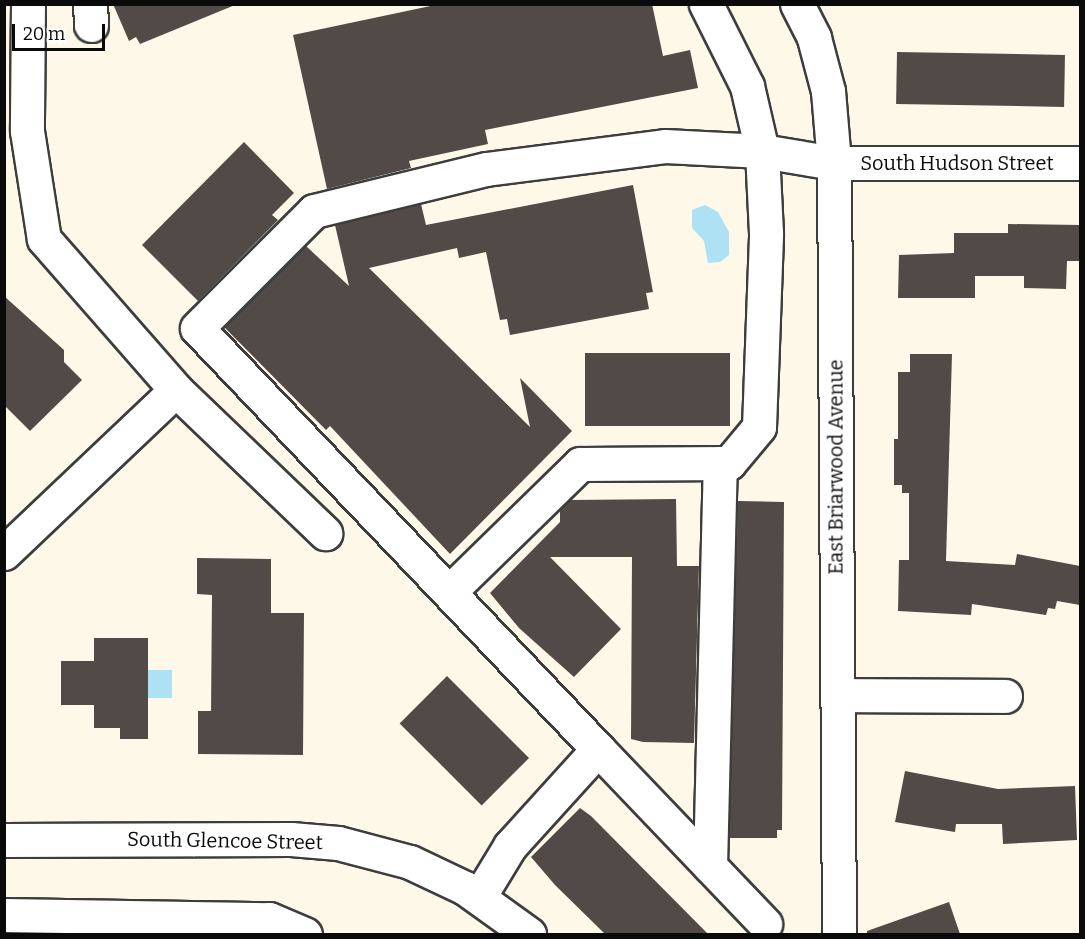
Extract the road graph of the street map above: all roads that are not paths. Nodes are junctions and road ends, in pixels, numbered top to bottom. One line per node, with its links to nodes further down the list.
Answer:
1 (28, 4): 7 (street)
2 (706, 4): 4 (street)
3 (797, 4): 6 (street, East Briarwood Avenue)
4 (762, 152): 6 (street, South Hudson Street); 8 (street); 11 (street, South Hudson Street)
5 (1080, 163): 6 (street, South Hudson Street)
6 (834, 164): 12 (street, East Briarwood Avenue)
7 (176, 390): 9 (street); 10 (street)
8 (720, 463): 11 (street); 16 (street)
9 (325, 532)
10 (9, 536)
11 (449, 592): 14 (street)
12 (837, 695): 13 (street); 22 (street, East Briarwood Avenue)
13 (1005, 696)
14 (598, 749): 16 (street); 17 (street)
15 (4, 840): 17 (street, South Glencoe Street)
16 (710, 866): 19 (street)
17 (479, 897): 21 (street, South Glencoe Street)
18 (4, 915): 20 (street)
19 (765, 924)
20 (305, 934)
21 (529, 934)
22 (838, 934)

